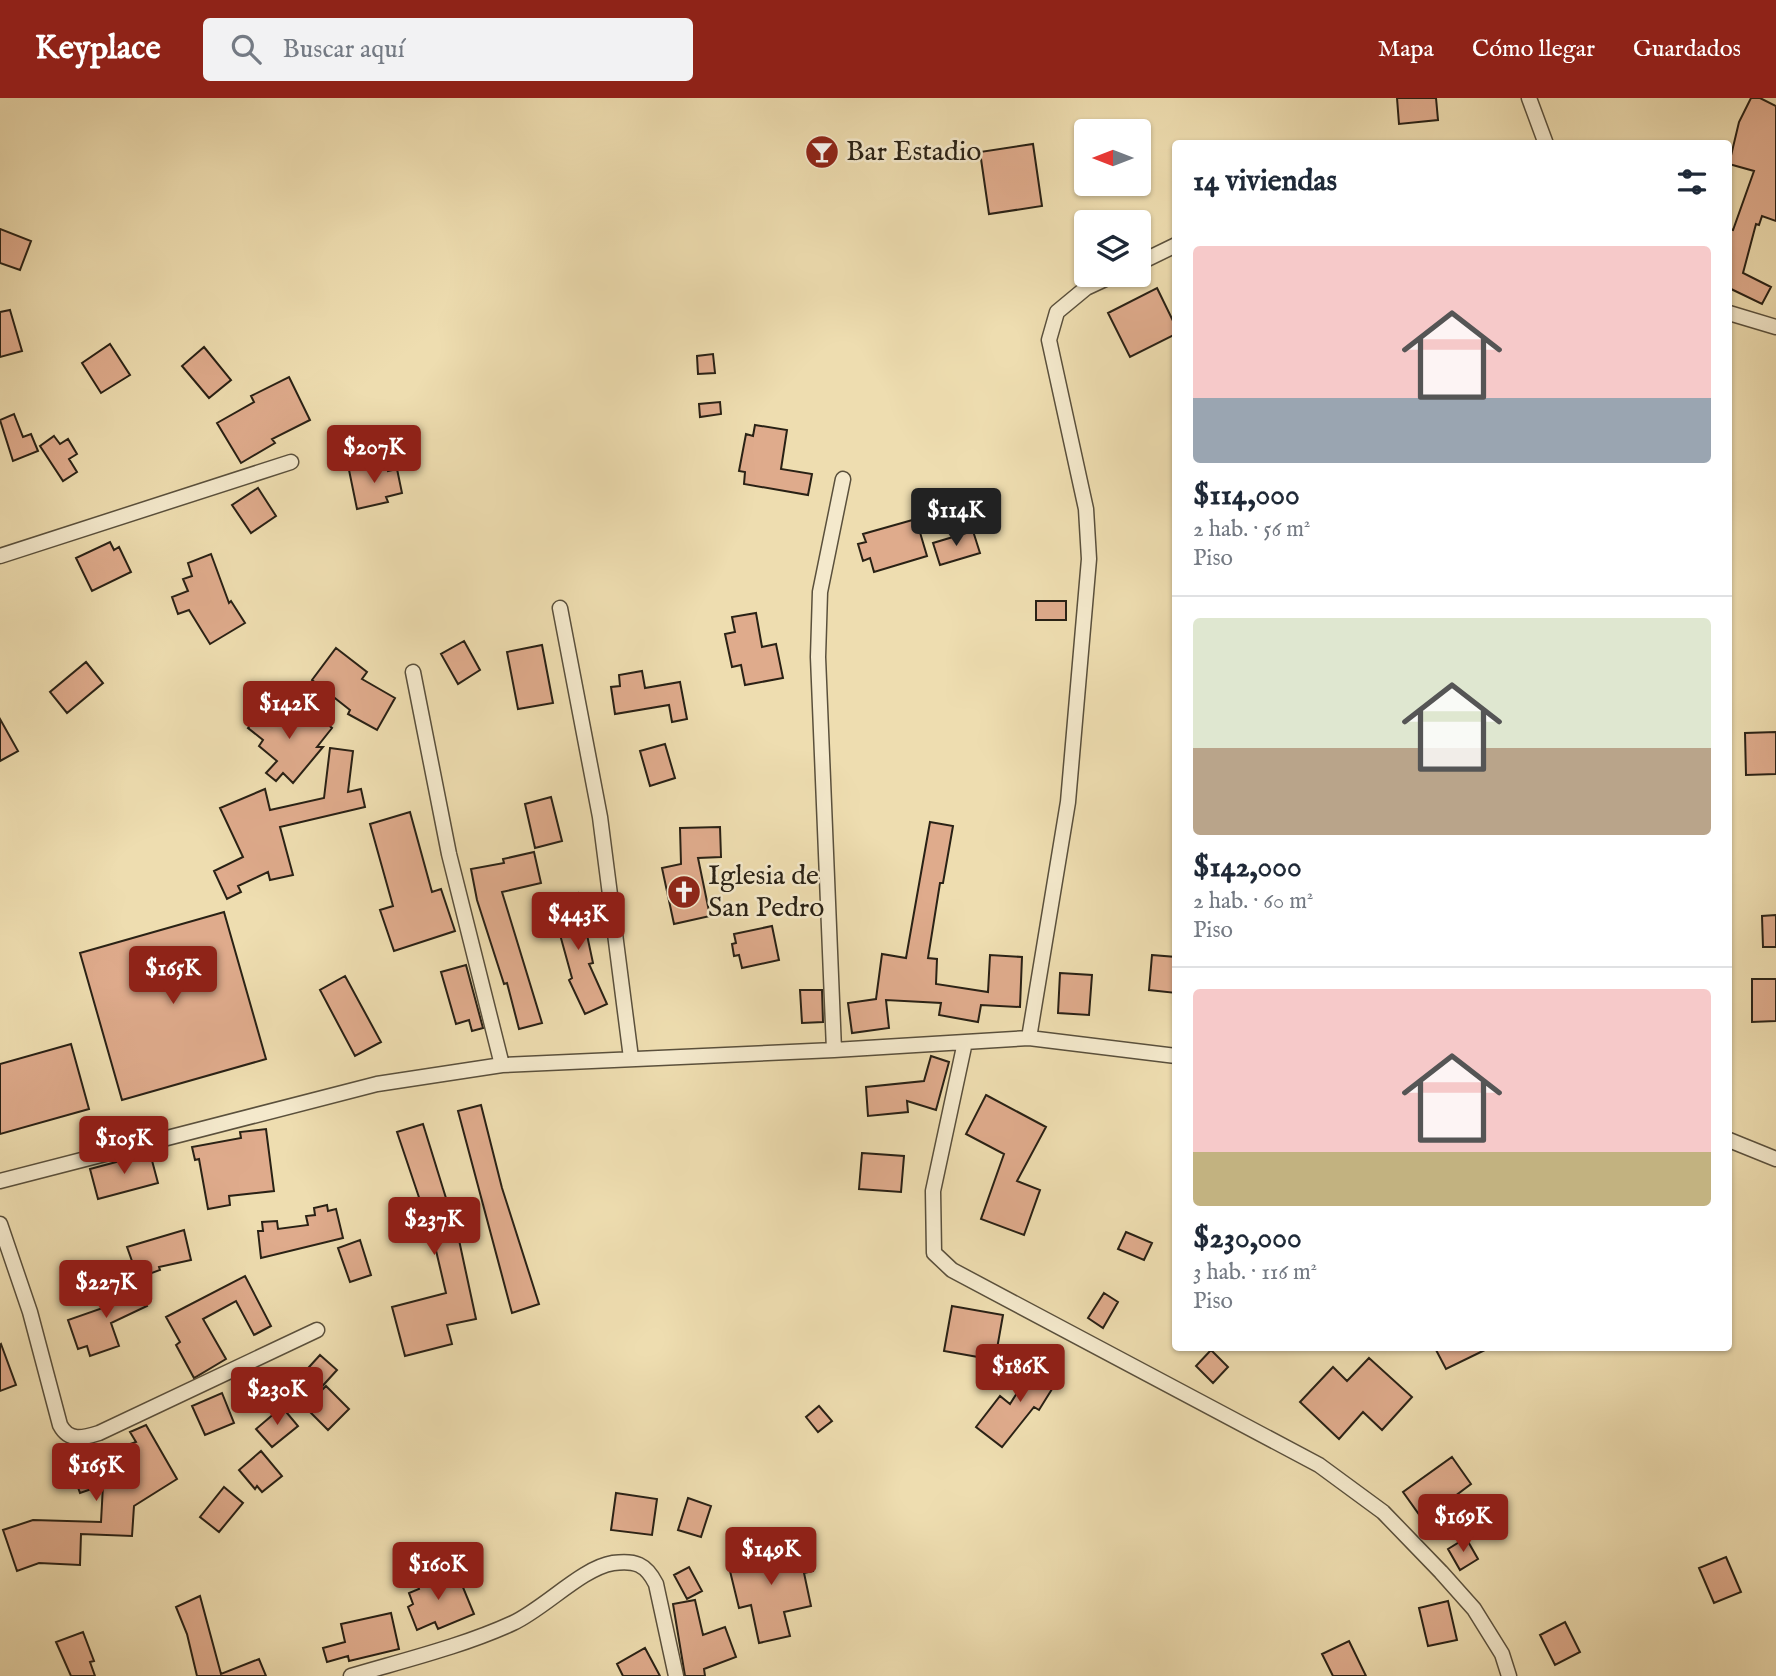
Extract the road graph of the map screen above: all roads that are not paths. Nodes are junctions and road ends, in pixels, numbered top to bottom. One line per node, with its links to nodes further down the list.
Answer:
1 (1530, 98): 2 (street)
2 (1545, 140)
3 (1172, 247): 4 (street)
4 (1151, 257)
5 (1088, 287): 13 (street)
6 (1732, 314): 7 (street)
7 (1776, 327)
8 (292, 462): 10 (street)
9 (843, 479): 15 (street)
10 (0, 556)
11 (560, 608): 17 (street)
12 (413, 672): 18 (street)
13 (1029, 1038): 14 (street); 16 (street)
14 (965, 1042): 15 (street); 26 (street)
15 (834, 1051): 17 (street)
16 (1172, 1056)
17 (631, 1058): 18 (street)
18 (502, 1065): 21 (street)
19 (1732, 1141): 20 (street)
20 (1776, 1159)
21 (0, 1181)
22 (0, 1224): 23 (street)
23 (317, 1330)
24 (351, 1676): 25 (street)
25 (676, 1676)
26 (1509, 1676)

